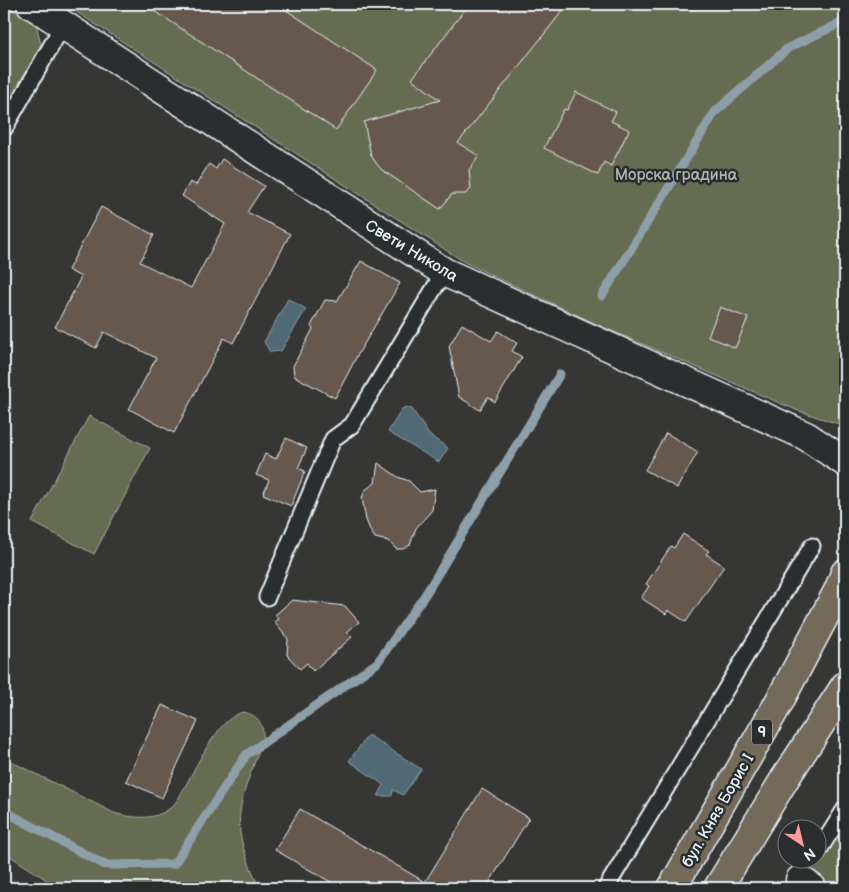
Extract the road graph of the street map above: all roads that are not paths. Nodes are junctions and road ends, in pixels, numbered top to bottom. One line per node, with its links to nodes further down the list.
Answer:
1 (32, 4): 2 (street, Свети Никола)
2 (63, 25): 3 (lane); 4 (street, Свети Никола)
3 (4, 129)
4 (444, 272): 5 (street, Свети Никола); 8 (lane)
5 (845, 462)
6 (812, 546): 12 (lane)
7 (845, 573): 13 (highway, бул. Княз Борис I / 9)
8 (266, 596)
9 (845, 686): 14 (highway)
10 (845, 809): 11 (lane)
11 (826, 839)
12 (606, 888)
13 (672, 888)
14 (718, 888)

